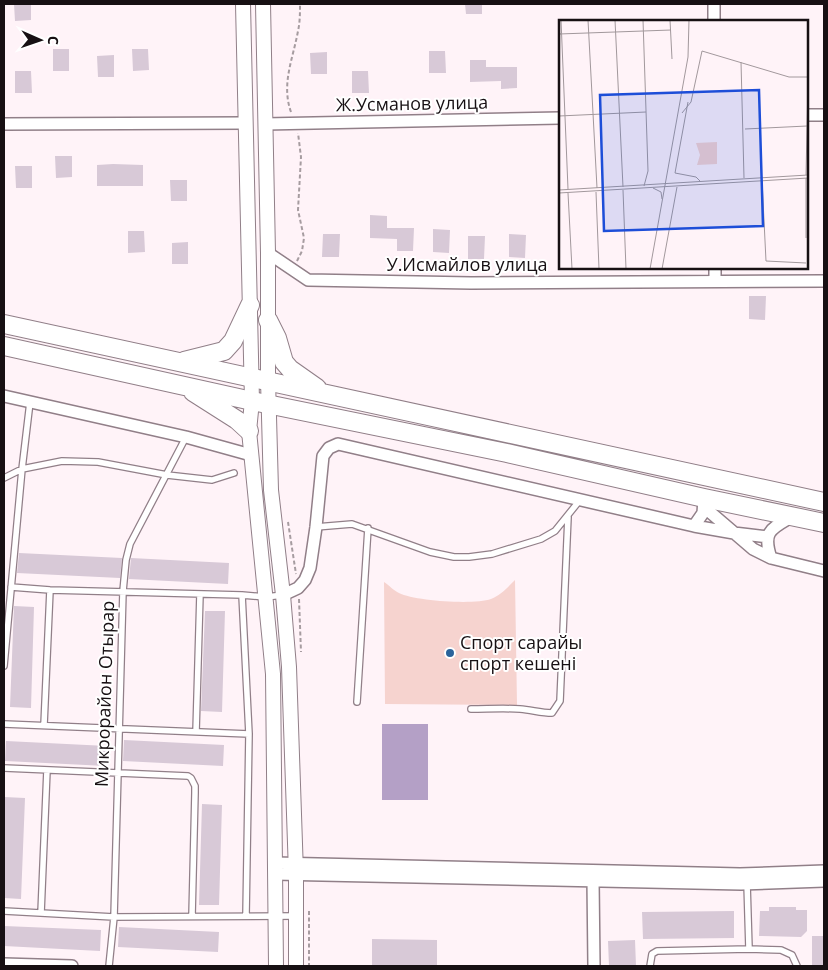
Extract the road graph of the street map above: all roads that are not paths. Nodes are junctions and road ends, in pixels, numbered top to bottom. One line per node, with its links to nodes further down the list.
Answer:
1 (243, 4): 8 (street)
2 (263, 4): 10 (street)
3 (714, 4): 4 (street)
4 (714, 20)
5 (808, 115): 6 (street)
6 (824, 115)
7 (559, 118): 10 (street, Ж.Усманов улица)
8 (245, 123): 9 (street); 15 (street)
9 (4, 124)
10 (265, 124): 11 (street)
11 (268, 253): 13 (street, У.Исмайлов улица); 16 (street)
12 (715, 269): 13 (street)
13 (715, 281): 14 (street, У.Исмайлов улица)
14 (824, 282)
15 (250, 306): 19 (highway); 20 (street)
16 (268, 320): 20 (street); 22 (highway)
17 (4, 324): 19 (highway)
18 (4, 346): 21 (highway)
19 (180, 362): 20 (highway)
20 (260, 379): 22 (highway); 25 (street)
21 (179, 384): 25 (highway); 26 (highway)
22 (326, 394): 27 (highway)
23 (4, 396): 24 (street)
24 (30, 402): 28 (street); 31 (lane)
25 (260, 403): 26 (street); 29 (highway); 53 (street)
26 (249, 431): 30 (street)
27 (512, 434): 29 (highway); 37 (highway)
28 (186, 437): 30 (street); 33 (lane, Микрорайон Отырар)
29 (507, 453): 35 (highway)
30 (251, 455): 54 (street)
31 (22, 469): 33 (lane); 34 (lane); 48 (lane)
32 (234, 473): 33 (lane)
33 (167, 475): 50 (lane, Микрорайон Отырар)
34 (4, 478)
35 (704, 498): 38 (highway); 41 (street); 44 (street)
36 (580, 500): 39 (lane); 41 (street); 42 (street)
37 (824, 502)
38 (793, 516): 40 (highway); 45 (street)
39 (568, 517): 43 (lane); 57 (lane)
40 (824, 522)
41 (694, 526): 44 (street)
42 (316, 527): 43 (lane); 53 (street)
43 (368, 528): 56 (lane)
44 (734, 533): 45 (street); 46 (street)
45 (768, 537): 46 (street)
46 (771, 558): 47 (street)
47 (824, 571)
48 (11, 587): 49 (lane); 55 (lane)
49 (50, 590): 50 (lane); 59 (lane)
50 (124, 591): 51 (lane); 60 (lane, Микрорайон Отырар)
51 (200, 594): 52 (lane); 61 (lane)
52 (242, 595): 54 (lane); 62 (lane)
53 (283, 595): 54 (lane); 67 (street)
54 (266, 597): 66 (street)
55 (4, 666)
56 (357, 702)
57 (471, 709)
58 (4, 724): 59 (lane)
59 (44, 725): 60 (lane)
60 (120, 728): 61 (lane); 65 (lane, Микрорайон Отырар)
61 (196, 732): 62 (lane)
62 (249, 734): 75 (lane)
63 (4, 768): 64 (lane)
64 (47, 770): 65 (lane); 73 (lane)
65 (118, 774): 74 (lane); 78 (lane, Микрорайон Отырар)
66 (275, 868): 67 (street); 76 (street)
67 (295, 868): 69 (street); 70 (street); 77 (street)
68 (824, 871): 69 (street)
69 (747, 878): 70 (street); 71 (street); 79 (lane)
70 (593, 880): 85 (street)
71 (824, 881)
72 (4, 911): 73 (lane)
73 (41, 913): 78 (lane)
74 (192, 916): 75 (lane); 78 (lane)
75 (246, 916): 76 (lane)
76 (276, 916): 77 (lane); 83 (street)
77 (296, 916): 84 (street)
78 (114, 917): 82 (lane, Микрорайон Отырар)
79 (748, 949): 86 (lane); 87 (lane)
80 (4, 964): 81 (street)
81 (72, 966)
82 (109, 966)
83 (276, 966)
84 (296, 966)
85 (594, 966)
86 (650, 966)
87 (797, 966)

